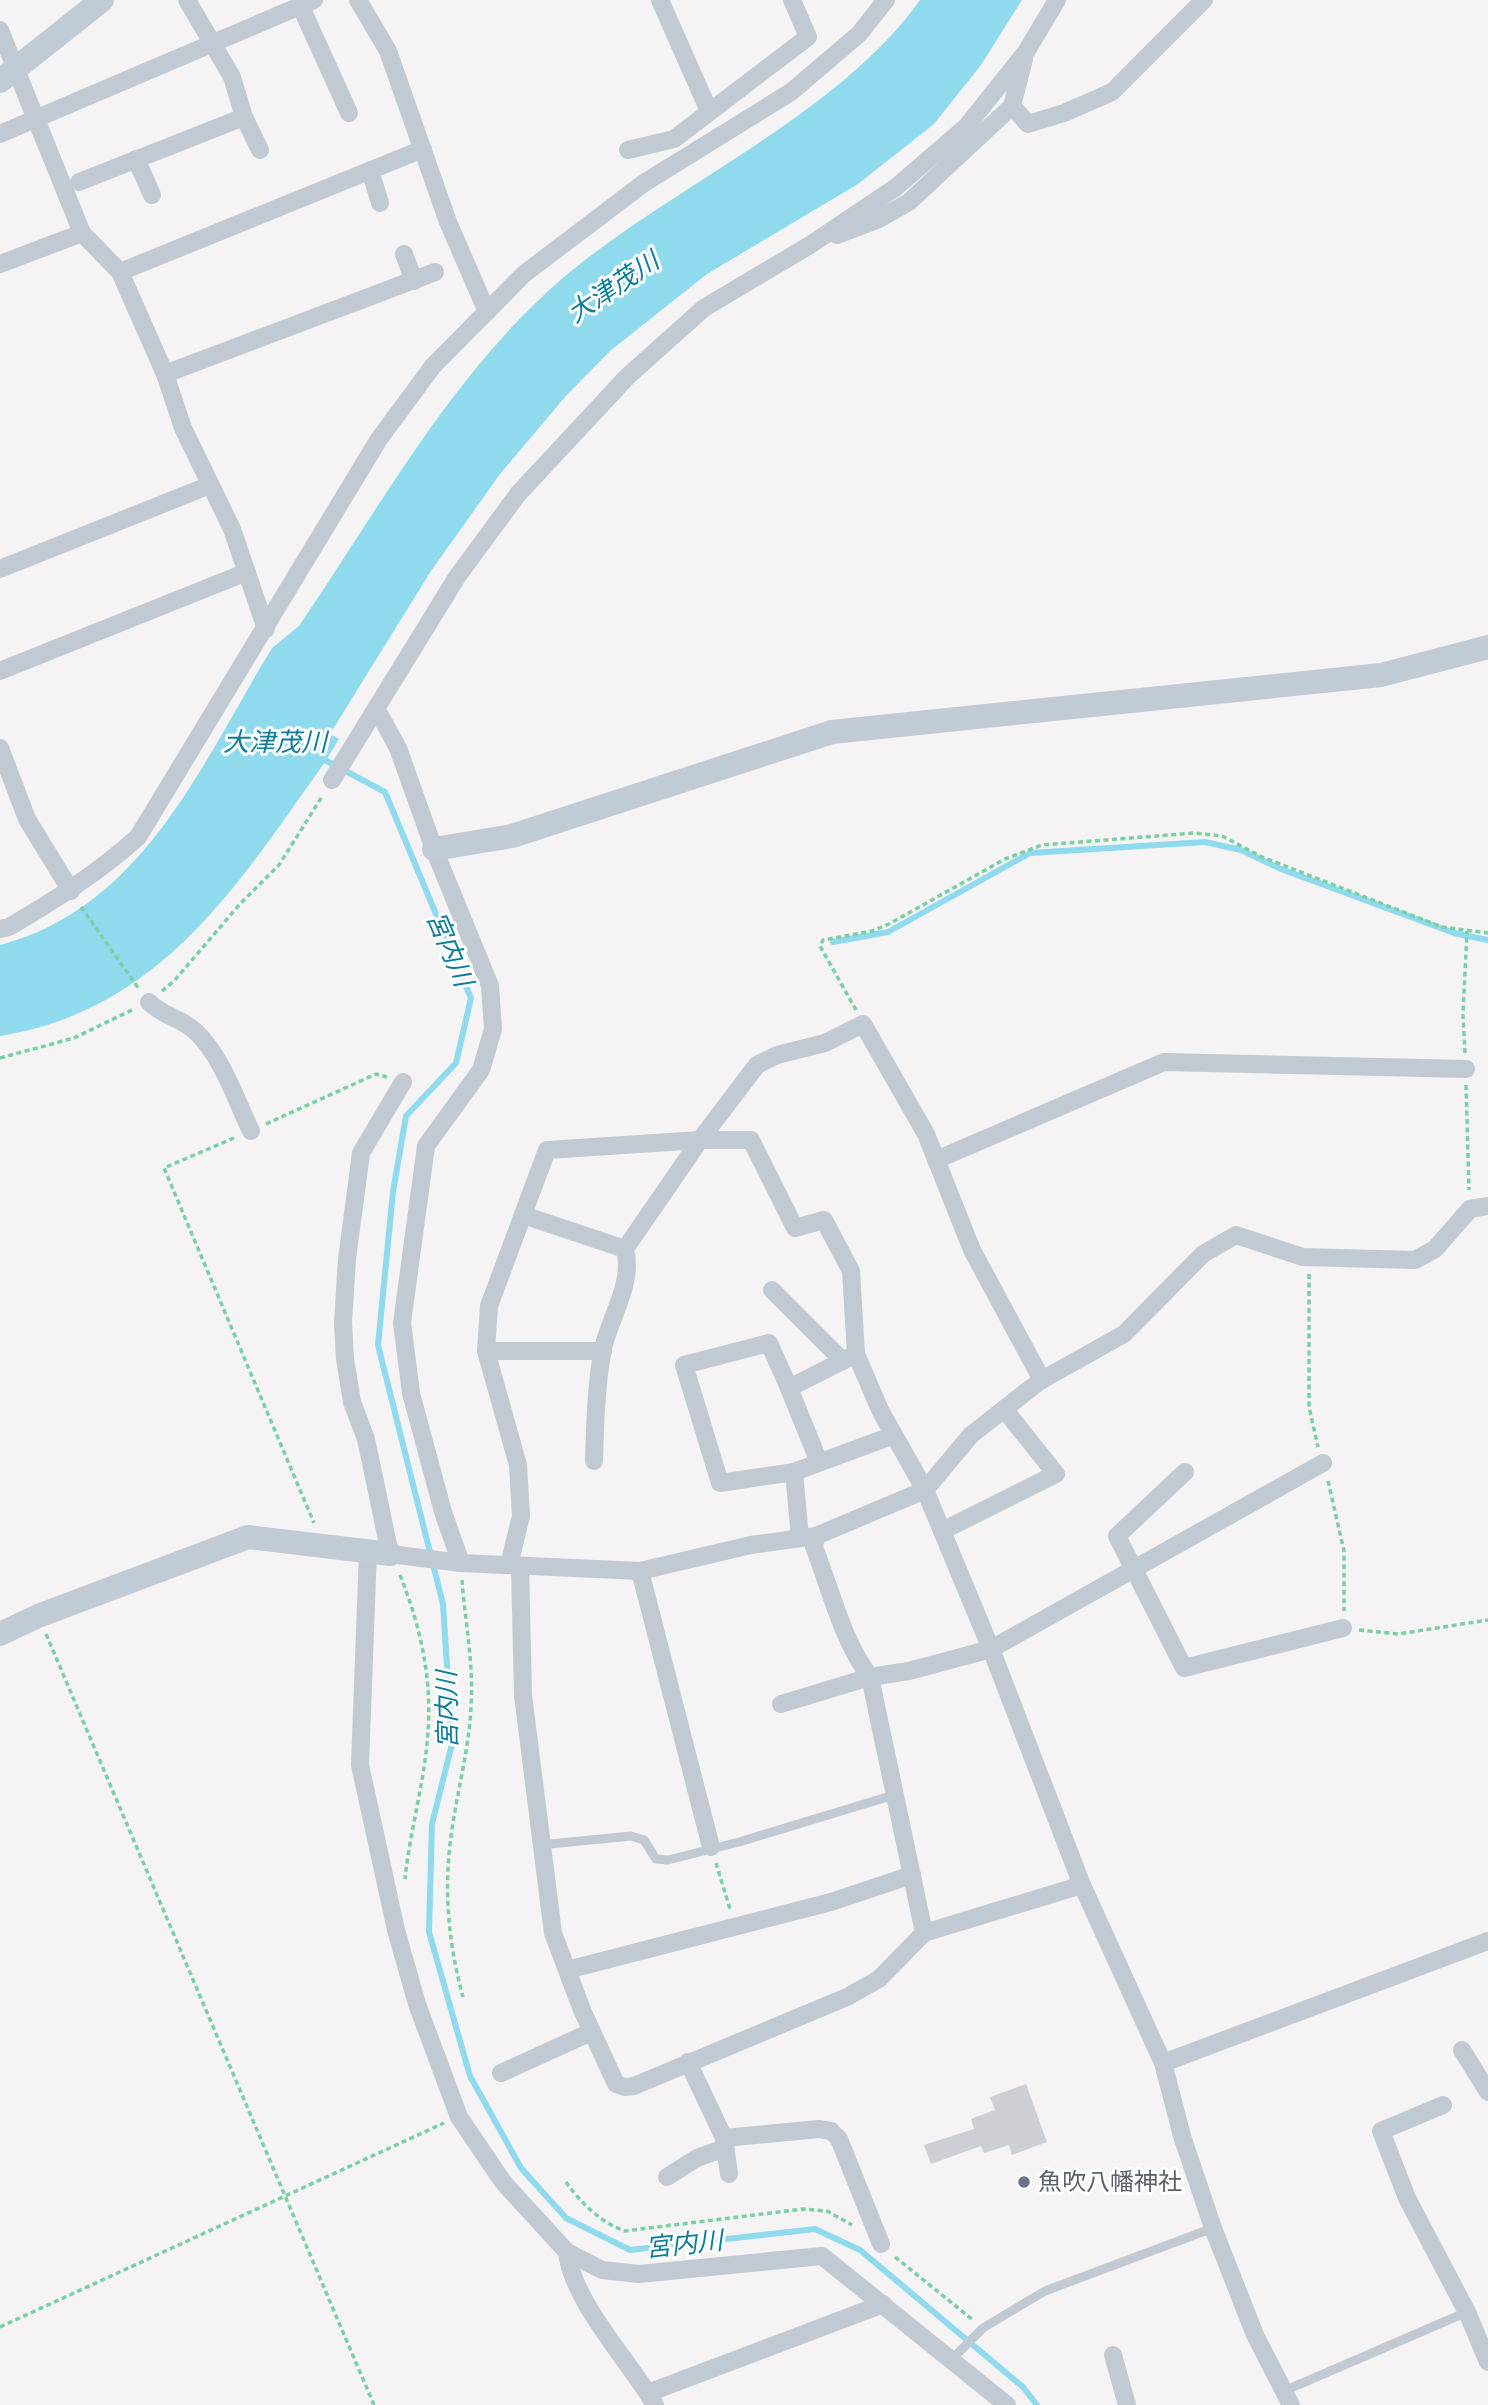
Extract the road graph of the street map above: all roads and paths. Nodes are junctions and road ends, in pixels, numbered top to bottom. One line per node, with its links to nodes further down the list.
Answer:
1 (102, 0): 13 (street)
2 (187, 0): 11 (street)
3 (358, 0): 21 (street)
4 (660, 0): 15 (street)
5 (792, 0): 15 (street)
6 (1057, 0): 12 (street)
7 (1204, 0): 14 (street)
8 (308, 3): 11 (street); 16 (street)
9 (876, 4): 35 (street)
10 (0, 30): 13 (street)
11 (210, 42): 17 (street); 18 (street)
12 (1026, 52): 14 (street); 29 (street)
13 (8, 75): 18 (street)
14 (1012, 106): 29 (street)
15 (709, 111): 22 (street)
16 (349, 113)
17 (244, 117): 20 (street); 23 (street)
18 (36, 119): 19 (street); 28 (street)
19 (0, 134)
20 (260, 149)
21 (423, 149): 24 (street); 35 (street)
22 (628, 150)
23 (136, 159): 25 (street); 26 (street)
24 (370, 170): 27 (street); 32 (street)
25 (79, 181)
26 (152, 195)
27 (380, 203)
28 (82, 233): 31 (street); 32 (street)
29 (810, 245): 43 (street)
30 (404, 254): 34 (street)
31 (0, 264)
32 (120, 272): 36 (street)
33 (435, 272): 34 (street)
34 (414, 281): 36 (street)
35 (487, 312): 40 (street)
36 (165, 374): 37 (street)
37 (211, 485): 38 (street); 39 (street)
38 (0, 569)
39 (247, 572): 40 (street); 42 (street)
40 (267, 629): 47 (street)
41 (1488, 647): 46 (street)
42 (0, 671)
43 (377, 710): 45 (street); 46 (street)
44 (0, 748): 47 (street)
45 (332, 780): 50 (path)
46 (434, 849): 79 (street)
47 (74, 896): 48 (street); 50 (path)
48 (0, 929)
49 (1488, 933): 51 (path)
50 (146, 998): 52 (path); 55 (street)
51 (863, 1024): 56 (street); 57 (street)
52 (0, 1058)
53 (1466, 1069): 57 (street)
54 (403, 1082): 55 (path); 78 (street)
55 (251, 1131): 77 (path)
56 (700, 1140): 59 (street); 60 (street); 64 (street)
57 (936, 1160): 65 (street)
58 (1488, 1206): 65 (street)
59 (523, 1215): 60 (street); 62 (street)
60 (625, 1249): 63 (street)
61 (772, 1290): 64 (street)
62 (486, 1351): 63 (street); 80 (street)
63 (603, 1351): 69 (street)
64 (850, 1358): 66 (street); 68 (street)
65 (1042, 1380): 67 (street)
66 (789, 1388): 70 (street); 72 (street)
67 (1004, 1409): 74 (street); 75 (street)
68 (894, 1435): 70 (street); 74 (street)
69 (594, 1461)
70 (819, 1462): 72 (street)
71 (1323, 1463): 81 (street)
72 (794, 1472): 76 (street)
73 (1185, 1472): 81 (street)
74 (925, 1490): 75 (street); 76 (street)
75 (942, 1531): 87 (street)
76 (808, 1537): 82 (street); 88 (street)
77 (314, 1543): 78 (street); 83 (street)
78 (379, 1552): 79 (street); 95 (path); 108 (street)
79 (461, 1563): 80 (street); 100 (path)
80 (514, 1565): 82 (street); 91 (street)
81 (1133, 1570): 85 (street); 87 (street)
82 (640, 1572): 92 (street)
83 (38, 1616): 86 (street); 113 (path)
84 (1488, 1620): 85 (path)
85 (1343, 1628)
86 (0, 1634)
87 (991, 1649): 88 (street); 94 (street)
88 (870, 1677): 89 (street); 90 (street)
89 (780, 1704)
90 (894, 1795): 92 (lane); 93 (street)
91 (540, 1845): 92 (lane); 99 (street)
92 (711, 1847): 96 (path)
93 (912, 1875): 96 (street); 97 (street)
94 (1082, 1885): 97 (street); 104 (street)
95 (403, 1890)
96 (735, 1924): 99 (street)
97 (925, 1933): 103 (street)
98 (1488, 1941): 104 (street)
99 (567, 1970): 101 (street)
100 (463, 1997)
101 (591, 2032): 103 (street); 105 (street)
102 (1462, 2050): 106 (street)
103 (688, 2062): 109 (street)
104 (1163, 2063): 114 (street)
105 (501, 2073)
106 (1488, 2092)
107 (1443, 2105): 118 (street)
108 (459, 2117): 113 (path); 116 (street)
109 (724, 2143): 110 (street); 111 (street); 115 (street)
110 (729, 2174)
111 (667, 2177)
112 (566, 2182): 115 (path)
113 (282, 2195): 119 (path); 126 (path)
114 (1213, 2228): 120 (lane); 124 (street)
115 (881, 2244): 120 (path)
116 (567, 2252): 117 (street); 125 (street)
117 (883, 2304): 122 (street); 125 (street)
118 (1467, 2312): 123 (street); 124 (lane)
119 (0, 2327)
120 (983, 2328): 122 (lane)
121 (1113, 2355): 128 (street)
122 (950, 2361): 127 (street)
123 (1488, 2361)
124 (1288, 2398)
125 (652, 2399)
126 (374, 2405)
127 (1007, 2405)
128 (1127, 2405)

